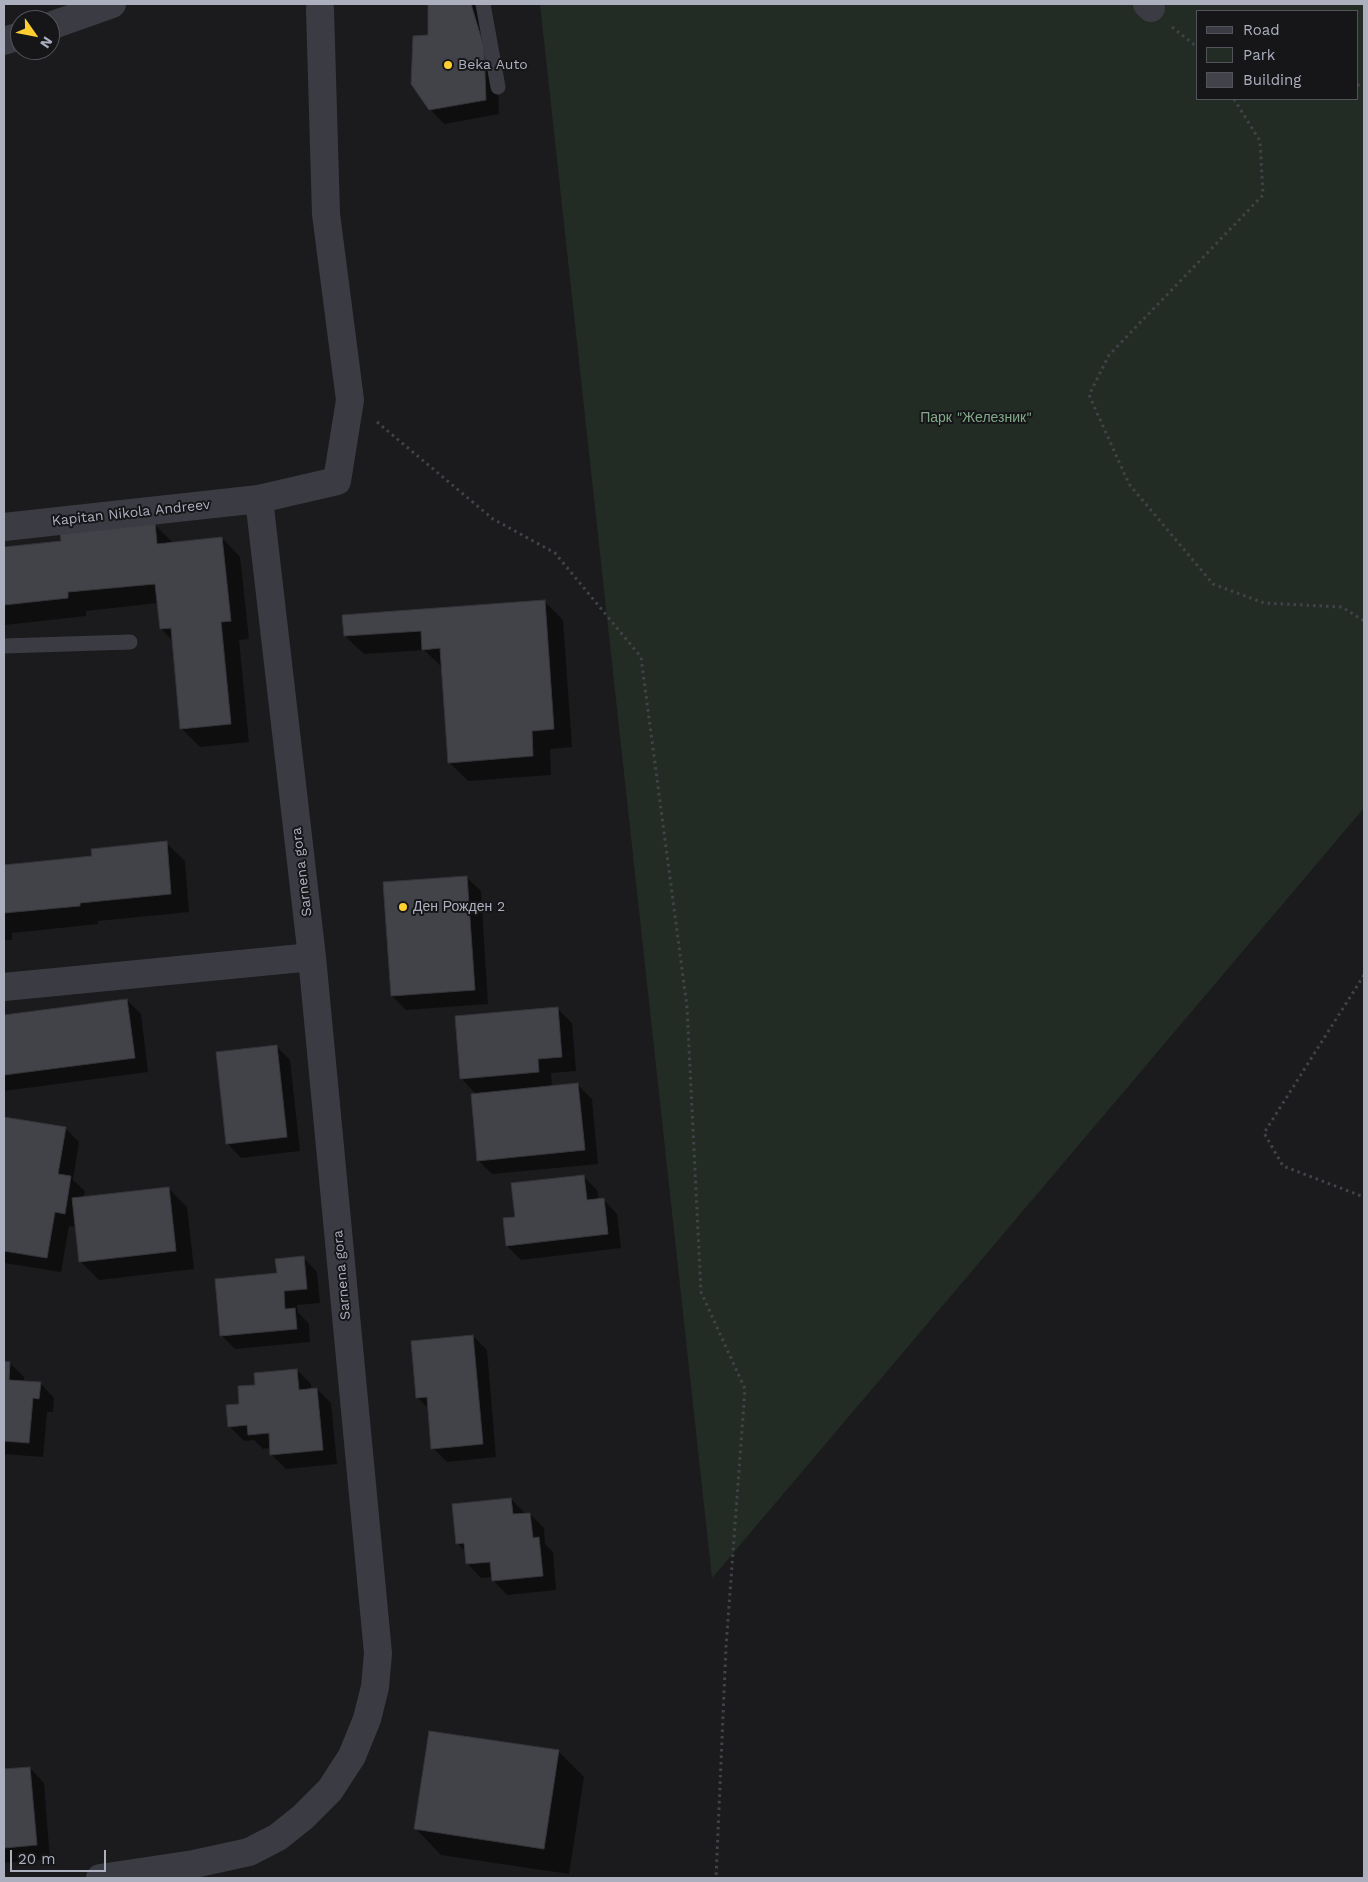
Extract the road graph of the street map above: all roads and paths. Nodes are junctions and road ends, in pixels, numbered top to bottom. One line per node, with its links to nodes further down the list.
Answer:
1 (112, 4): 4 (street)
2 (483, 4): 5 (lane)
3 (320, 6): 7 (street)
4 (60, 22)
5 (498, 88)
6 (1235, 100): 10 (path)
7 (350, 400): 8 (street, Kapitan Nikola Andreev); 18 (path)
8 (259, 499): 9 (street, Kapitan Nikola Andreev); 13 (street, Sarnena gora)
9 (4, 527)
10 (1364, 621)
11 (130, 642): 12 (lane)
12 (4, 646)
13 (312, 956): 15 (street); 17 (street, Sarnena gora)
14 (1364, 974): 16 (path)
15 (4, 987)
16 (1364, 1197)
17 (100, 1878)
18 (716, 1878)

